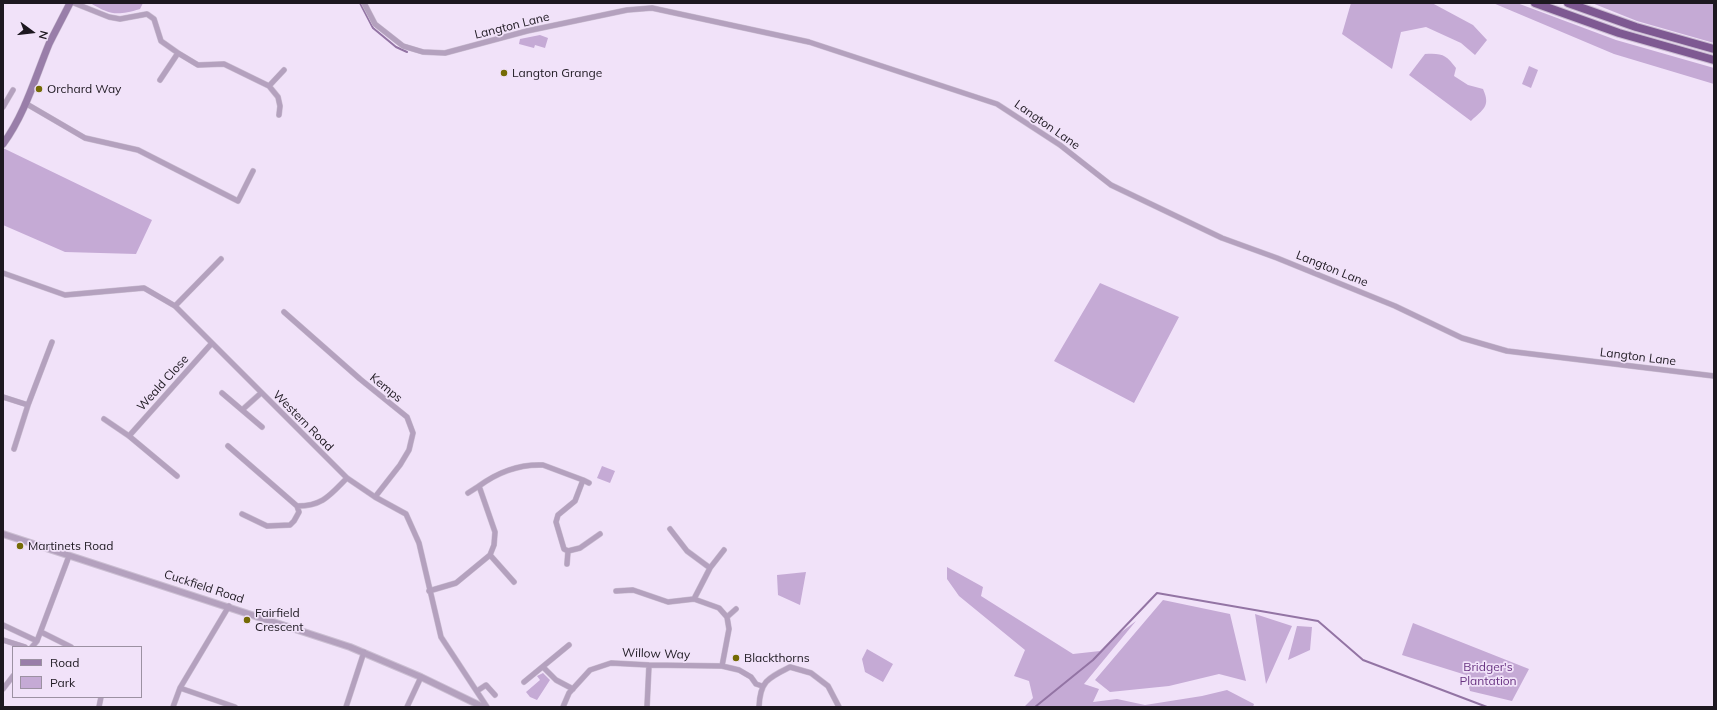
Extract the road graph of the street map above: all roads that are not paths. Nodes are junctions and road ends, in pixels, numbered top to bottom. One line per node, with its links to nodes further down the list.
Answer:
1 (70, 3): 13 (main road)
2 (74, 3): 7 (street)
3 (364, 3): 24 (street, Langton Lane)
4 (1535, 3): 8 (highway)
5 (1568, 3): 6 (highway)
6 (1714, 49)
7 (178, 54): 10 (street); 11 (street)
8 (1714, 60)
9 (284, 70): 11 (street)
10 (160, 80)
11 (269, 86): 15 (street)
12 (12, 90): 14 (street)
13 (25, 103): 16 (main road); 17 (street)
14 (3, 107)
15 (279, 115)
16 (3, 144)
17 (253, 171)
18 (221, 259): 20 (street)
19 (3, 274): 20 (street, Western Road)
20 (175, 306): 23 (street, Western Road)
21 (284, 312): 41 (street, Kemps)
22 (52, 342): 28 (street)
23 (212, 343): 26 (street, Western Road); 32 (street, Weald Close)
24 (1714, 376)
25 (222, 393): 29 (street)
26 (261, 393): 29 (street); 36 (street, Western Road)
27 (3, 397): 28 (street)
28 (28, 405): 34 (street)
29 (242, 410): 31 (street)
30 (104, 419): 32 (street)
31 (262, 427)
32 (129, 436): 35 (street)
33 (228, 446): 42 (street)
34 (14, 449)
35 (177, 476)
36 (347, 478): 41 (street, Western Road); 42 (street)
37 (583, 480): 38 (street); 39 (street); 48 (street)
38 (589, 483)
39 (480, 486): 40 (street); 49 (street)
40 (468, 493)
41 (375, 497): 54 (street, Western Road)
42 (297, 506): 43 (street)
43 (242, 514)
44 (670, 529): 52 (street)
45 (3, 534): 50 (street, Cuckfield Road)
46 (597, 534): 48 (street)
47 (724, 550): 52 (street)
48 (568, 551): 51 (street)
49 (490, 555): 53 (street); 54 (street)
50 (69, 556): 57 (street, Cuckfield Road); 61 (street)
51 (567, 564)
52 (710, 568): 56 (street)
53 (514, 582)
54 (429, 591): 79 (street, Western Road)
55 (616, 591): 56 (street)
56 (694, 599): 59 (street)
57 (229, 606): 68 (street, Cuckfield Road); 76 (street)
58 (736, 610): 59 (street)
59 (727, 617): 70 (street)
60 (3, 625): 63 (street)
61 (41, 632): 63 (street); 66 (street)
62 (3, 640): 64 (street)
63 (37, 641): 65 (street)
64 (22, 646)
65 (33, 646)
66 (69, 646)
67 (569, 646): 71 (street)
68 (364, 652): 73 (street, Cuckfield Road); 83 (street)
69 (650, 665): 70 (street, Willow Way); 78 (street, Willow Way); 88 (street)
70 (722, 666): 75 (street, Willow Way)
71 (543, 667): 74 (street); 78 (street)
72 (12, 677): 77 (street)
73 (422, 677): 84 (street); 85 (street, Cuckfield Road)
74 (524, 682)
75 (762, 686): 89 (street); 90 (street)
76 (180, 688): 81 (street); 82 (street)
77 (3, 689)
78 (573, 689): 87 (street, Willow Way)
79 (477, 691): 80 (street); 86 (street, Western Road)
80 (495, 695)
81 (173, 707)
82 (235, 707)
83 (346, 707)
84 (407, 707)
85 (483, 707)
86 (486, 707)
87 (562, 707)
88 (647, 707)
89 (759, 707)
90 (839, 707)

